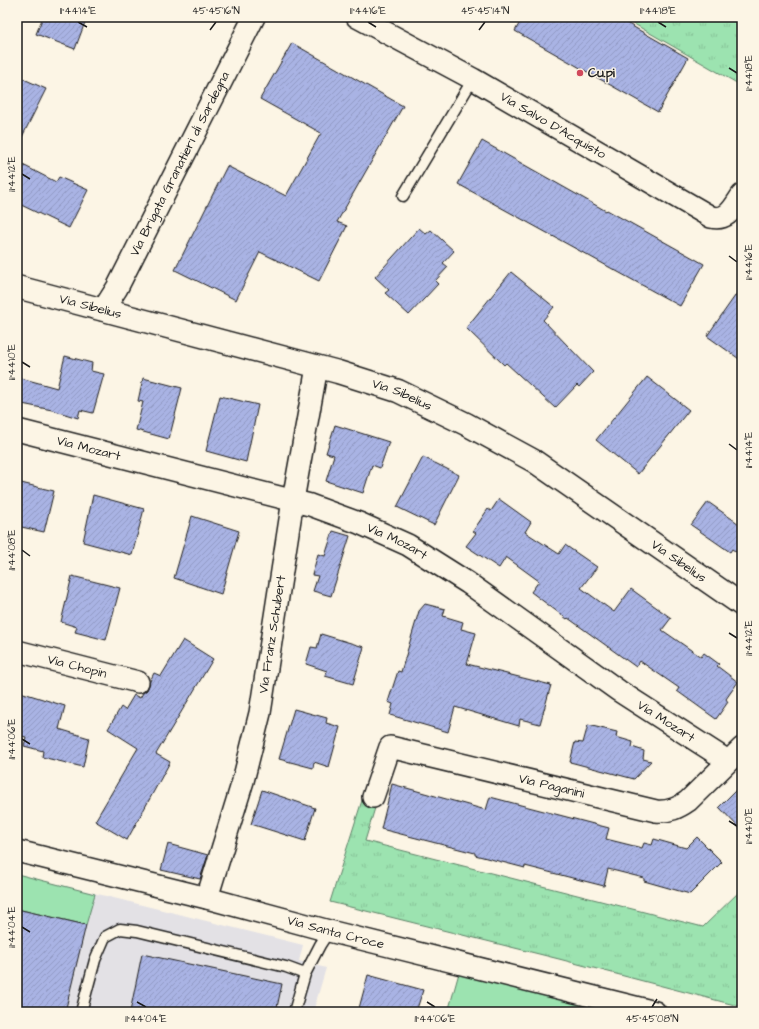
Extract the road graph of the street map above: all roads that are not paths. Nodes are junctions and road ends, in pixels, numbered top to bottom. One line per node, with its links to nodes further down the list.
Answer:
1 (254, 17): 7 (street, Via Brigata Granatieri di Sardegna)
2 (357, 17): 3 (street, Via Salvo D'Acquisto)
3 (473, 79): 4 (street, Via Salvo D'Acquisto); 5 (lane)
4 (742, 195)
5 (403, 196)
6 (17, 287): 7 (street, Via Sibelius)
7 (103, 310): 8 (street, Via Sibelius)
8 (317, 367): 10 (street, Via Franz Schubert); 11 (street, Via Sibelius)
9 (17, 430): 10 (street, Via Mozart)
10 (293, 500): 14 (street, Via Mozart); 17 (street, Via Franz Schubert)
11 (742, 604)
12 (17, 651): 13 (street, Via Chopin)
13 (138, 682)
14 (735, 754): 15 (street, Via Paganini)
15 (373, 796)
16 (17, 851): 17 (street, Via Santa Croce)
17 (207, 898): 18 (street, Via Santa Croce)
18 (329, 931): 19 (lane); 22 (street, Via Santa Croce)
19 (305, 974): 20 (lane); 21 (lane)
20 (81, 1012)
21 (294, 1012)
22 (655, 1012)

